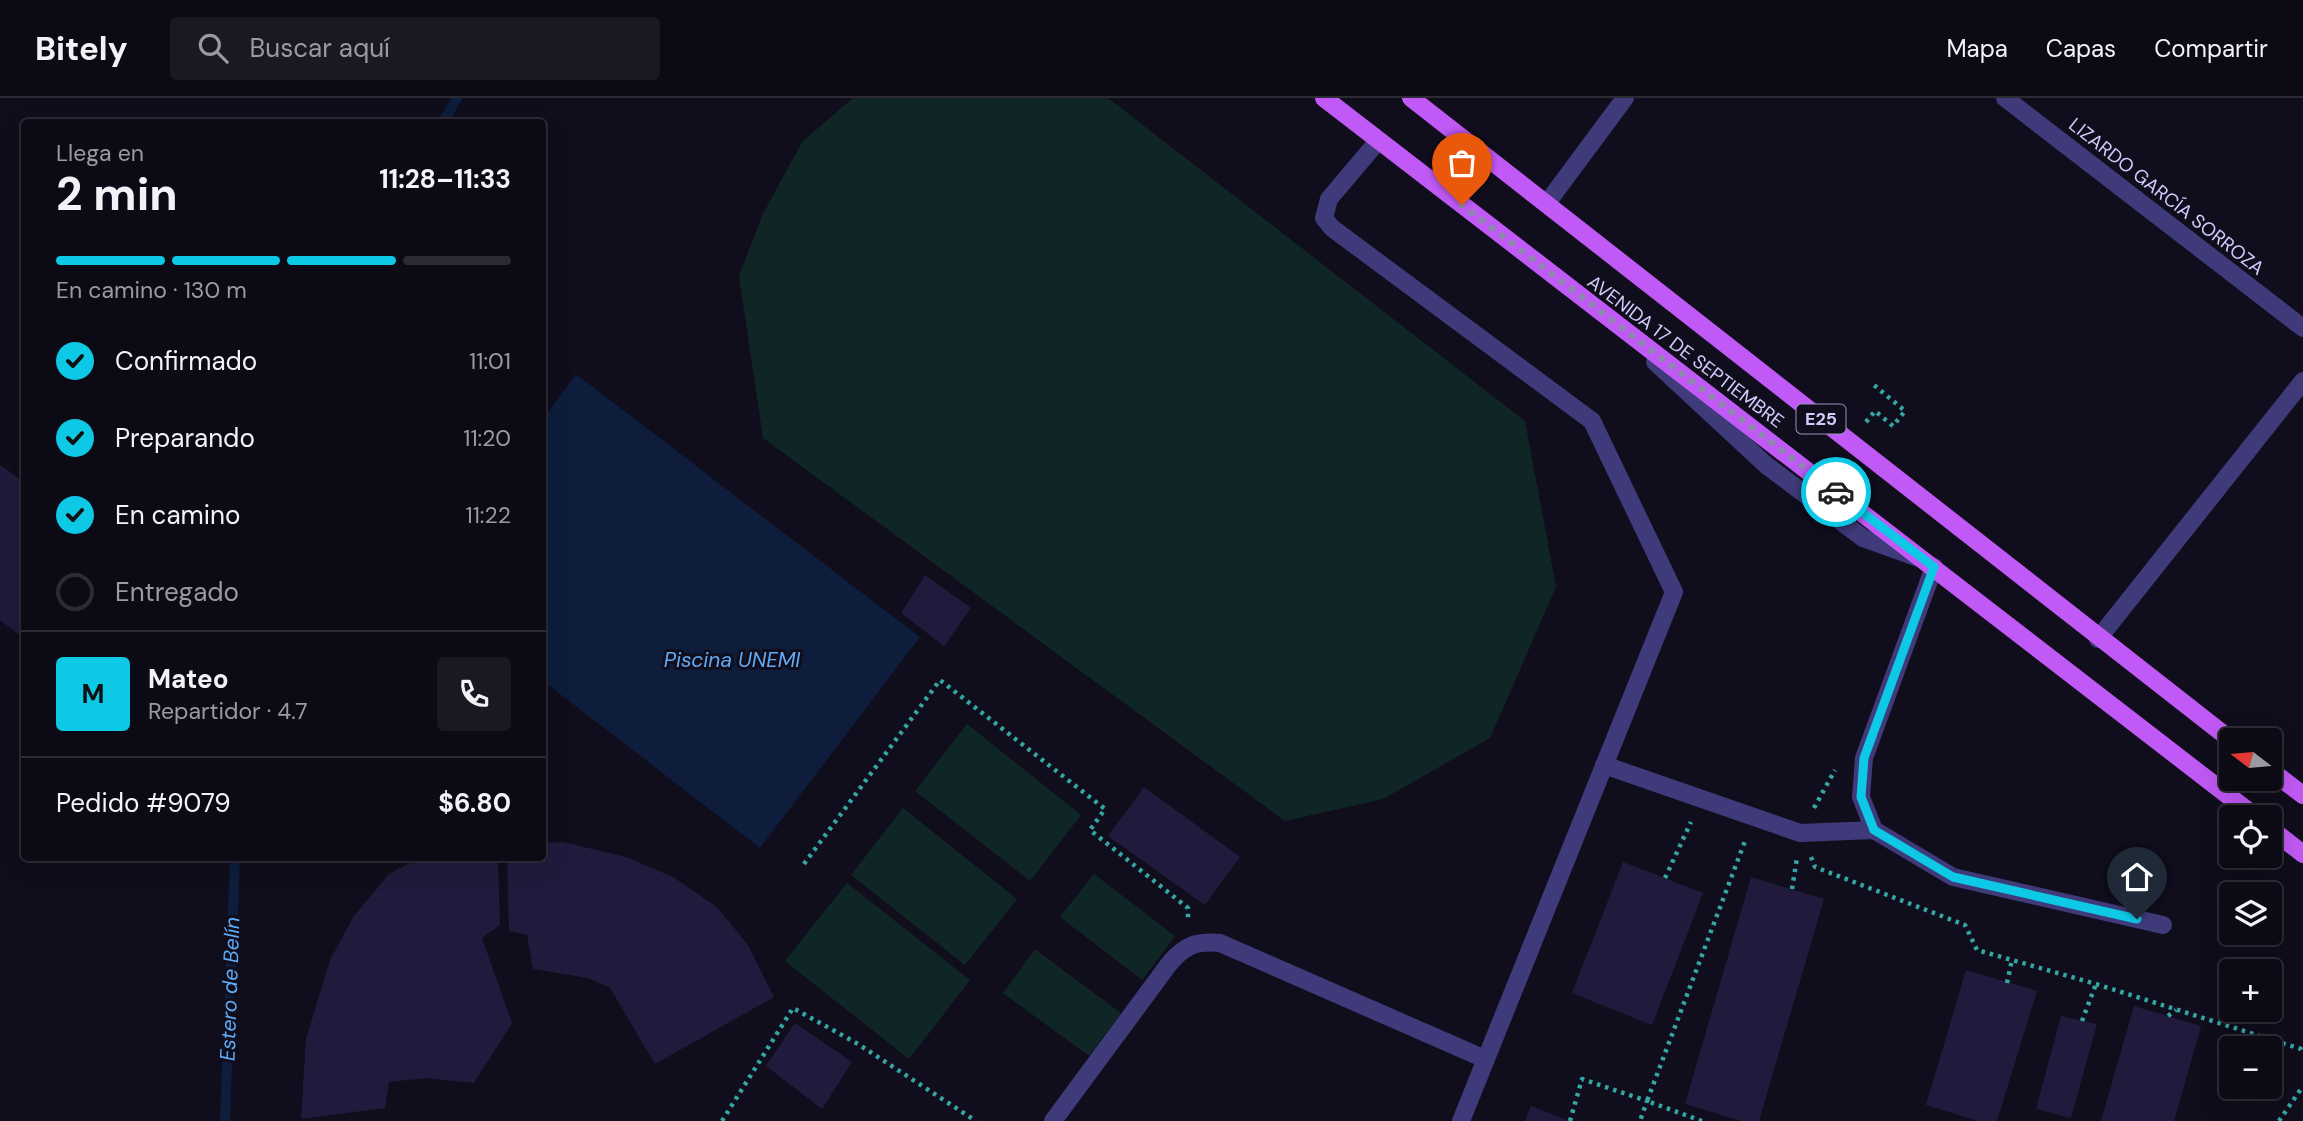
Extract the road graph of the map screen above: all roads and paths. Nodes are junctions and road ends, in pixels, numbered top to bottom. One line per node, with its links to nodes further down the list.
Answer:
1 (1324, 98): 5 (main road, AVENIDA 17 DE SEPTIEMBRE / E25)
2 (1411, 98): 6 (main road, AVENIDA 17 DE SEPTIEMBRE / E25)
3 (1625, 98): 6 (street)
4 (2006, 98): 7 (street, LIZARDO GARCÍA SORROZA)
5 (1378, 141): 11 (main road, AVENIDA 17 DE SEPTIEMBRE / E25); 14 (street)
6 (1547, 202): 12 (main road, AVENIDA 17 DE SEPTIEMBRE / E25)
7 (2303, 328)
8 (2303, 382): 12 (street)
9 (1874, 386): 10 (path)
10 (1875, 411)
11 (1930, 564): 18 (main road, AVENIDA 17 DE SEPTIEMBRE / E25); 20 (street)
12 (2098, 639): 13 (main road, AVENIDA 17 DE SEPTIEMBRE / E25)
13 (2219, 731)
14 (1604, 765): 17 (street); 35 (street)
15 (2282, 778): 16 (main road)
16 (2303, 795)
17 (1702, 799): 19 (street); 25 (path)
18 (2241, 805)
19 (1754, 817): 21 (street); 37 (path)
20 (1874, 830): 21 (street); 26 (street)
21 (1800, 833): 28 (path)
22 (2282, 837): 23 (main road)
23 (2303, 854)
24 (804, 864): 27 (path)
25 (1665, 878)
26 (2163, 925)
27 (1190, 944): 35 (street); 40 (street)
28 (2012, 960): 29 (path); 30 (path)
29 (2007, 983)
30 (2096, 984): 31 (path); 33 (path)
31 (2177, 1009): 32 (path); 34 (path)
32 (2168, 1016)
33 (2082, 1021)
34 (2303, 1054)
35 (1486, 1059): 41 (street)
36 (2303, 1086): 45 (path)
37 (1647, 1101): 42 (path); 43 (path); 44 (path)
38 (722, 1121): 39 (path)
39 (976, 1121)
40 (1053, 1121)
41 (1461, 1121)
42 (1570, 1121)
43 (1640, 1121)
44 (1702, 1121)
45 (2279, 1121)

